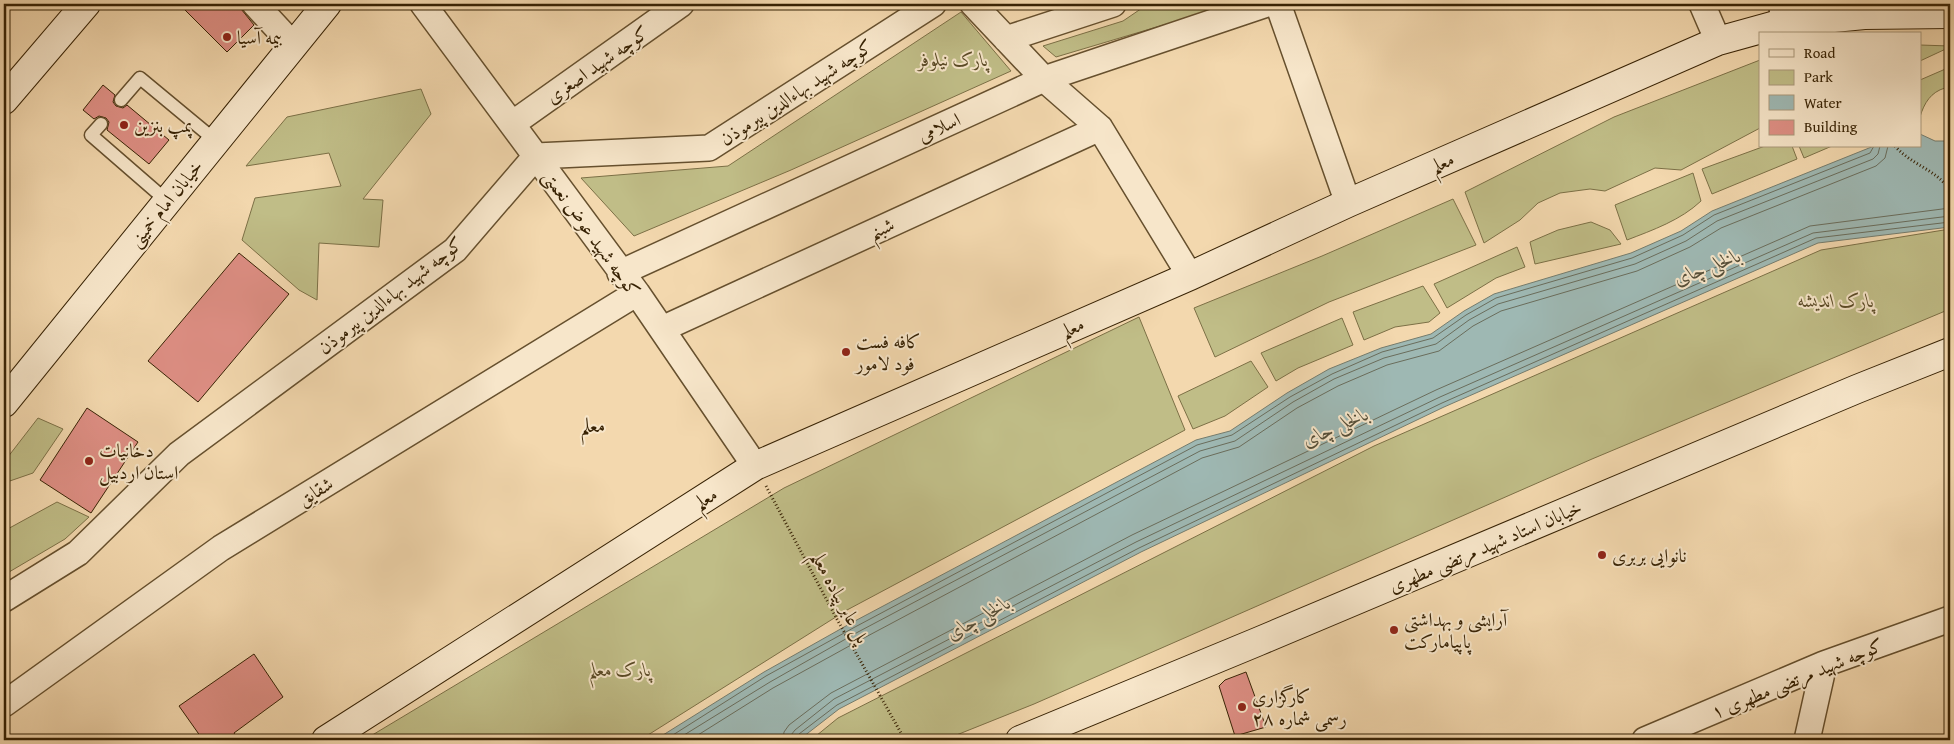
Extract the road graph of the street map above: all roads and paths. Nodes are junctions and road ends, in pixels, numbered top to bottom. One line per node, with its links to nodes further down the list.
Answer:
1 (86, 4): 20 (main road)
2 (255, 4): 18 (street)
3 (327, 4): 18 (main road, خیابان امام خمینی)
4 (423, 4): 23 (street, کوچه شهید عوض نعمتی)
5 (679, 4): 23 (street, کوچه شهید اصغری)
6 (934, 4): 27 (street, کوچه شهید بهاءالدین پیرموذن)
7 (973, 4): 16 (street)
8 (1113, 4): 16 (street)
9 (1267, 4): 19 (street, اسلامی)
10 (1278, 4): 30 (street)
11 (1702, 4): 17 (street)
12 (1892, 4): 15 (main road)
13 (1782, 13): 15 (main road, معلم); 17 (main road, معلم)
14 (1950, 14): 15 (main road)
15 (1864, 15)
16 (1006, 40): 19 (street)
17 (1718, 41): 30 (main road, معلم)
18 (294, 45): 25 (main road, خیابان امام خمینی)
19 (1044, 79): 24 (street); 31 (street, اسلامی)
20 (4, 100)
21 (121, 100): 25 (lane)
22 (100, 124): 29 (lane)
23 (512, 124): 27 (street, کوچه شهید عوض نعمتی)
24 (1100, 128): 32 (street); 34 (street, شبنم)
25 (216, 141): 29 (main road, خیابان امام خمینی)
26 (1897, 148): 28 (path)
27 (536, 156): 31 (street, کوچه شهید عوض نعمتی); 38 (street, کوچه شهید بهاءالدین پیرموذن)
28 (1950, 191)
29 (167, 201): 36 (main road, خیابان امام خمینی)
30 (1348, 203): 32 (main road, معلم)
31 (620, 273): 33 (street, کوچه شهید عوض نعمتی)
32 (1190, 276): 37 (main road, معلم)
33 (637, 293): 34 (street, کوچه شهید عوض نعمتی); 41 (street, شقایق)
34 (662, 329): 37 (street, کوچه شهید عوض نعمتی)
35 (1950, 352): 44 (main road, خیابان استاد شهید مرتضی مطهری)
36 (4, 403)
37 (755, 466): 42 (main road, معلم); 43 (path, پل عابر پیاده معلم)
38 (4, 599)
39 (1950, 619): 40 (street, کوچه شهید مرتضی مطهری ۱)
40 (1824, 664): 45 (street, کوچه شهید مرتضی مطهری ۱); 46 (street)
41 (4, 704)
42 (326, 740)
43 (905, 740)
44 (1020, 740)
45 (1645, 740)
46 (1806, 740)

